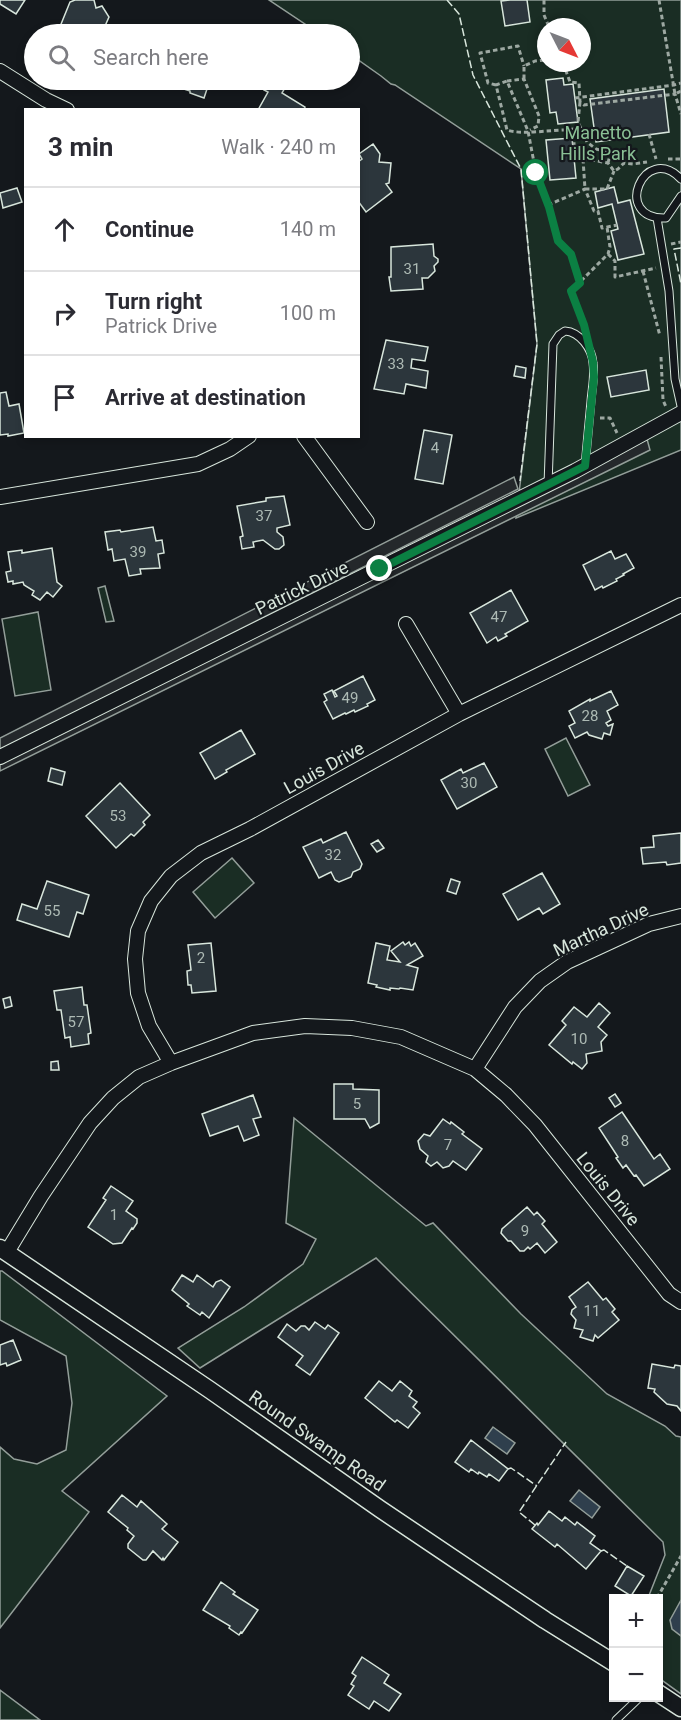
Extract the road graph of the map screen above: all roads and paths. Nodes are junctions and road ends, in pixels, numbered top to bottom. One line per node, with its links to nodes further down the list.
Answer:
1 (544, 0): 3 (path)
2 (659, 0): 12 (path)
3 (545, 18)
4 (537, 62): 5 (path)
5 (524, 66): 8 (path); 11 (path)
6 (0, 71): 13 (street)
7 (566, 72): 18 (path)
8 (524, 79): 9 (path); 23 (path)
9 (507, 81): 11 (path); 23 (path)
10 (681, 83): 12 (path)
11 (496, 85): 23 (path)
12 (674, 85): 16 (path); 18 (path)
13 (24, 86)
14 (30, 90): 19 (street)
15 (681, 91): 16 (path)
16 (675, 93): 18 (path); 20 (path)
17 (575, 98): 18 (path)
18 (580, 100): 21 (path)
19 (63, 108)
20 (681, 114)
21 (581, 128): 22 (path); 25 (path)
22 (566, 130): 23 (path); 26 (path)
23 (528, 131): 35 (path)
24 (650, 135): 28 (path)
25 (610, 155): 29 (path); 30 (path)
26 (584, 159): 29 (path); 33 (path)
27 (681, 159): 28 (path)
28 (656, 161): 30 (path)
29 (608, 163): 31 (path)
30 (624, 163): 31 (path)
31 (614, 171): 33 (path)
32 (681, 179): 36 (lane)
33 (585, 189): 35 (path); 38 (path)
34 (681, 196): 36 (lane)
35 (548, 205): 44 (path)
36 (657, 218): 42 (lane)
37 (617, 225): 38 (path)
38 (607, 227): 41 (path)
39 (681, 242): 40 (path)
40 (670, 244)
41 (608, 254): 43 (path); 44 (path)
42 (664, 266): 43 (path); 48 (lane)
43 (644, 271): 45 (path)
44 (580, 283): 47 (path)
45 (660, 337)
46 (661, 347): 49 (path)
47 (589, 349): 52 (lane); 53 (lane)
48 (681, 406)
49 (676, 416): 52 (street, Patrick Drive)
50 (246, 438): 54 (street)
51 (305, 438): 55 (street)
52 (585, 466): 53 (street, Patrick Drive)
53 (548, 485): 59 (street, Patrick Drive)
54 (0, 497)
55 (367, 522)
56 (681, 605): 58 (street, Louis Drive)
57 (406, 624): 58 (street)
58 (459, 714): 61 (street, Louis Drive)
59 (0, 757)
60 (681, 916): 62 (street, Martha Drive)
61 (171, 1063): 62 (street, Louis Drive); 63 (street, Louis Drive)
62 (475, 1069): 64 (street, Louis Drive)
63 (3, 1250): 67 (street, Round Swamp Road)
64 (681, 1302)
65 (681, 1557): 66 (path)
66 (660, 1594)
67 (609, 1661)
68 (663, 1695): 70 (street)
69 (635, 1702): 71 (lane)
70 (681, 1708)
71 (616, 1720)

